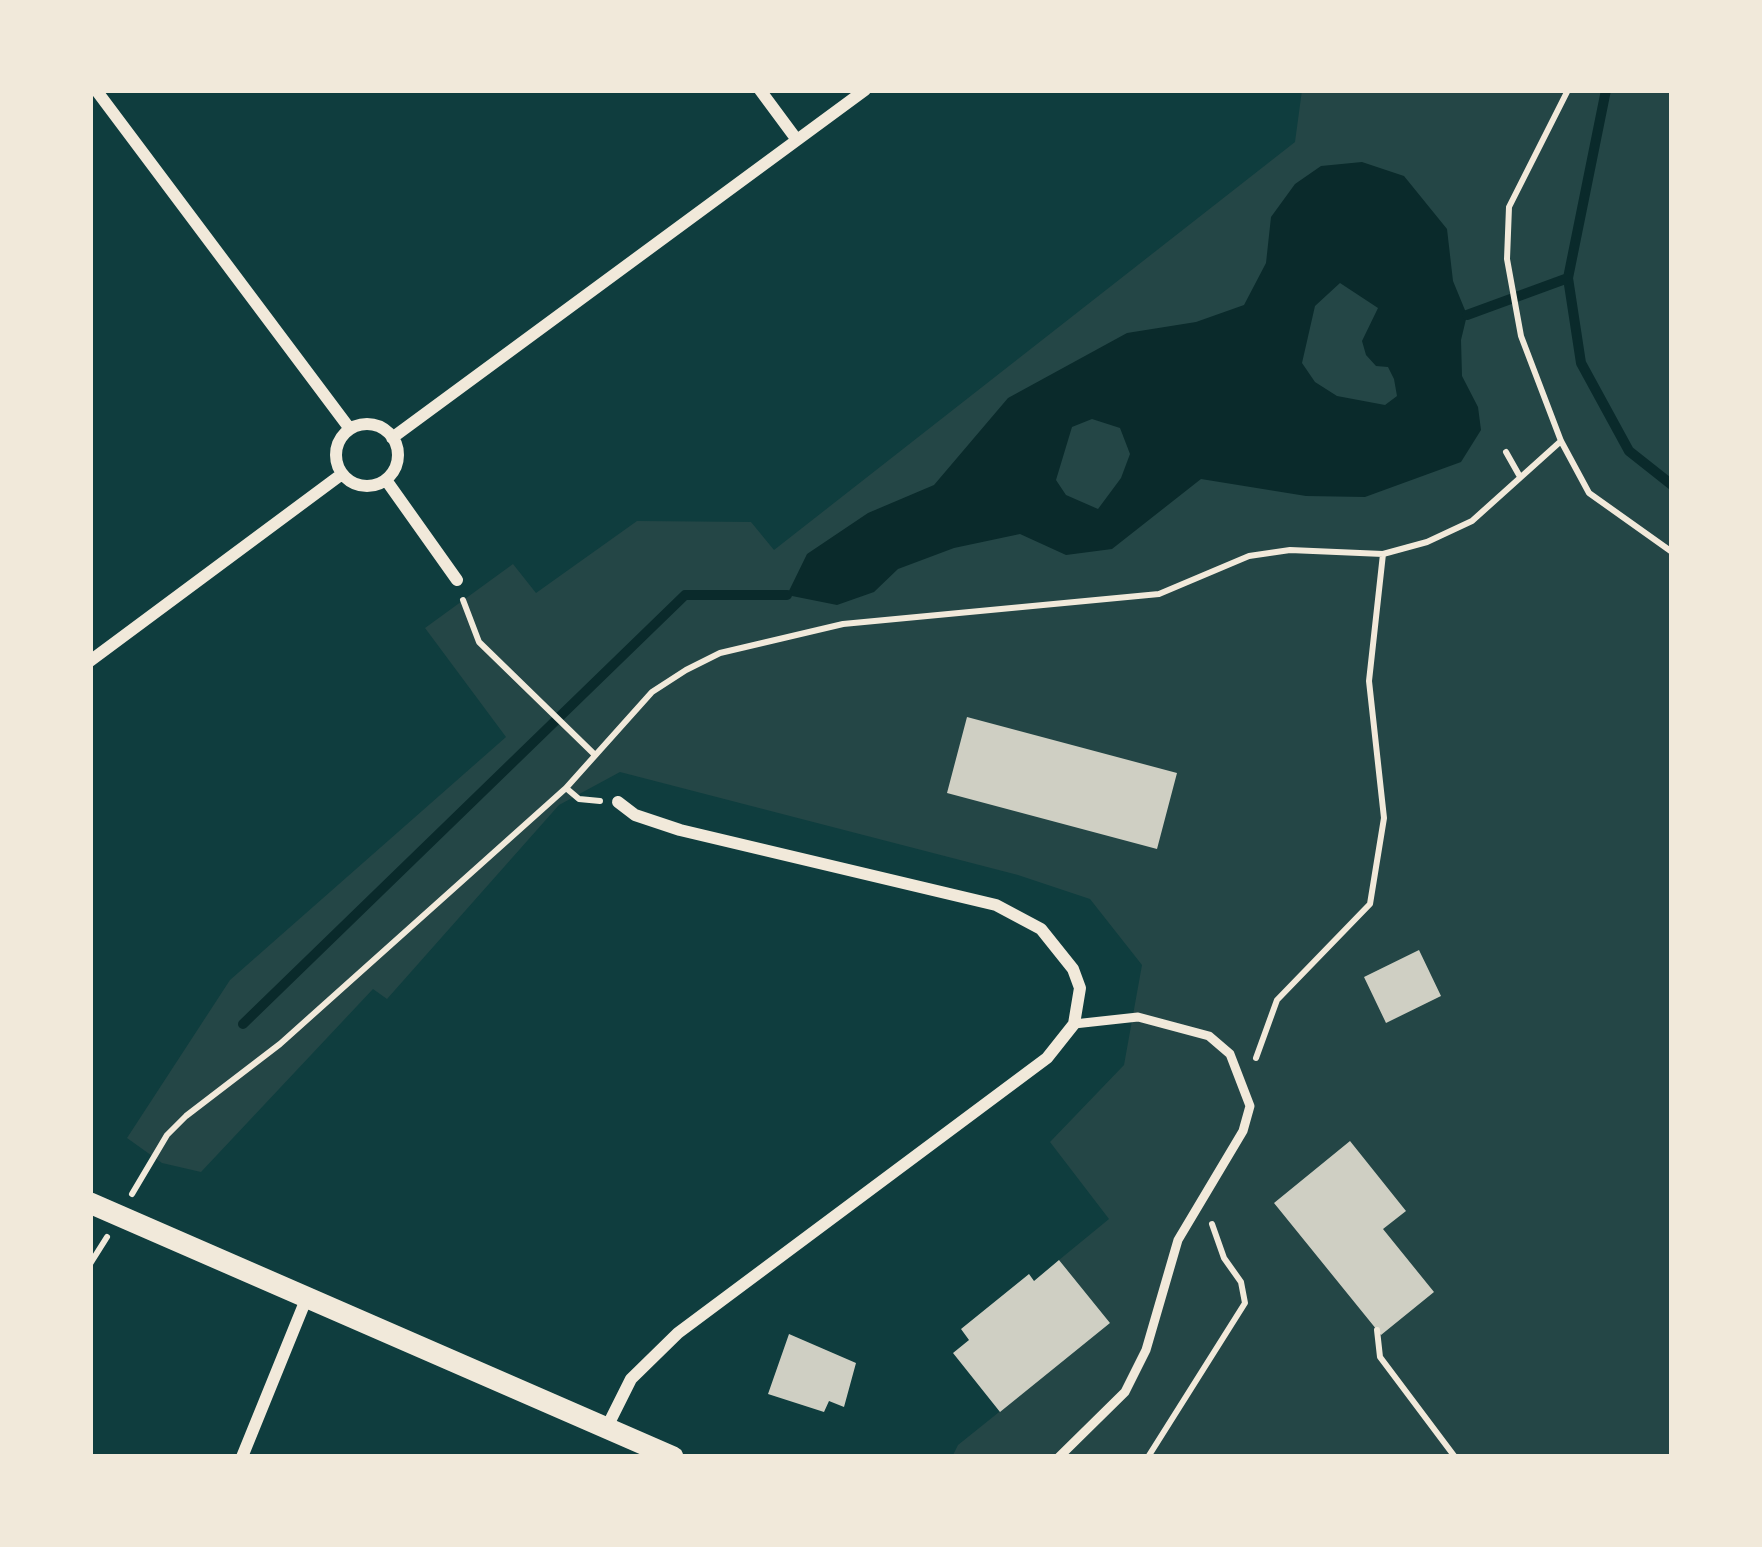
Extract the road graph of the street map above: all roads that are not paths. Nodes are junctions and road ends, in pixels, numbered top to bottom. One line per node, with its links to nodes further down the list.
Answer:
1 (95, 90): 5 (street)
2 (760, 90): 4 (street)
3 (866, 90): 4 (street)
4 (797, 140): 6 (street)
5 (350, 429): 6 (street); 7 (street)
6 (392, 438): 8 (street)
7 (342, 474): 8 (street); 10 (street)
8 (386, 480): 9 (street)
9 (457, 580)
10 (90, 661)
11 (618, 802): 12 (street)
12 (1074, 1024): 15 (street); 18 (lane)
13 (90, 1203): 14 (street)
14 (307, 1297): 15 (street); 16 (street)
15 (606, 1429): 17 (street)
16 (242, 1457)
17 (673, 1457)
18 (1059, 1457)

